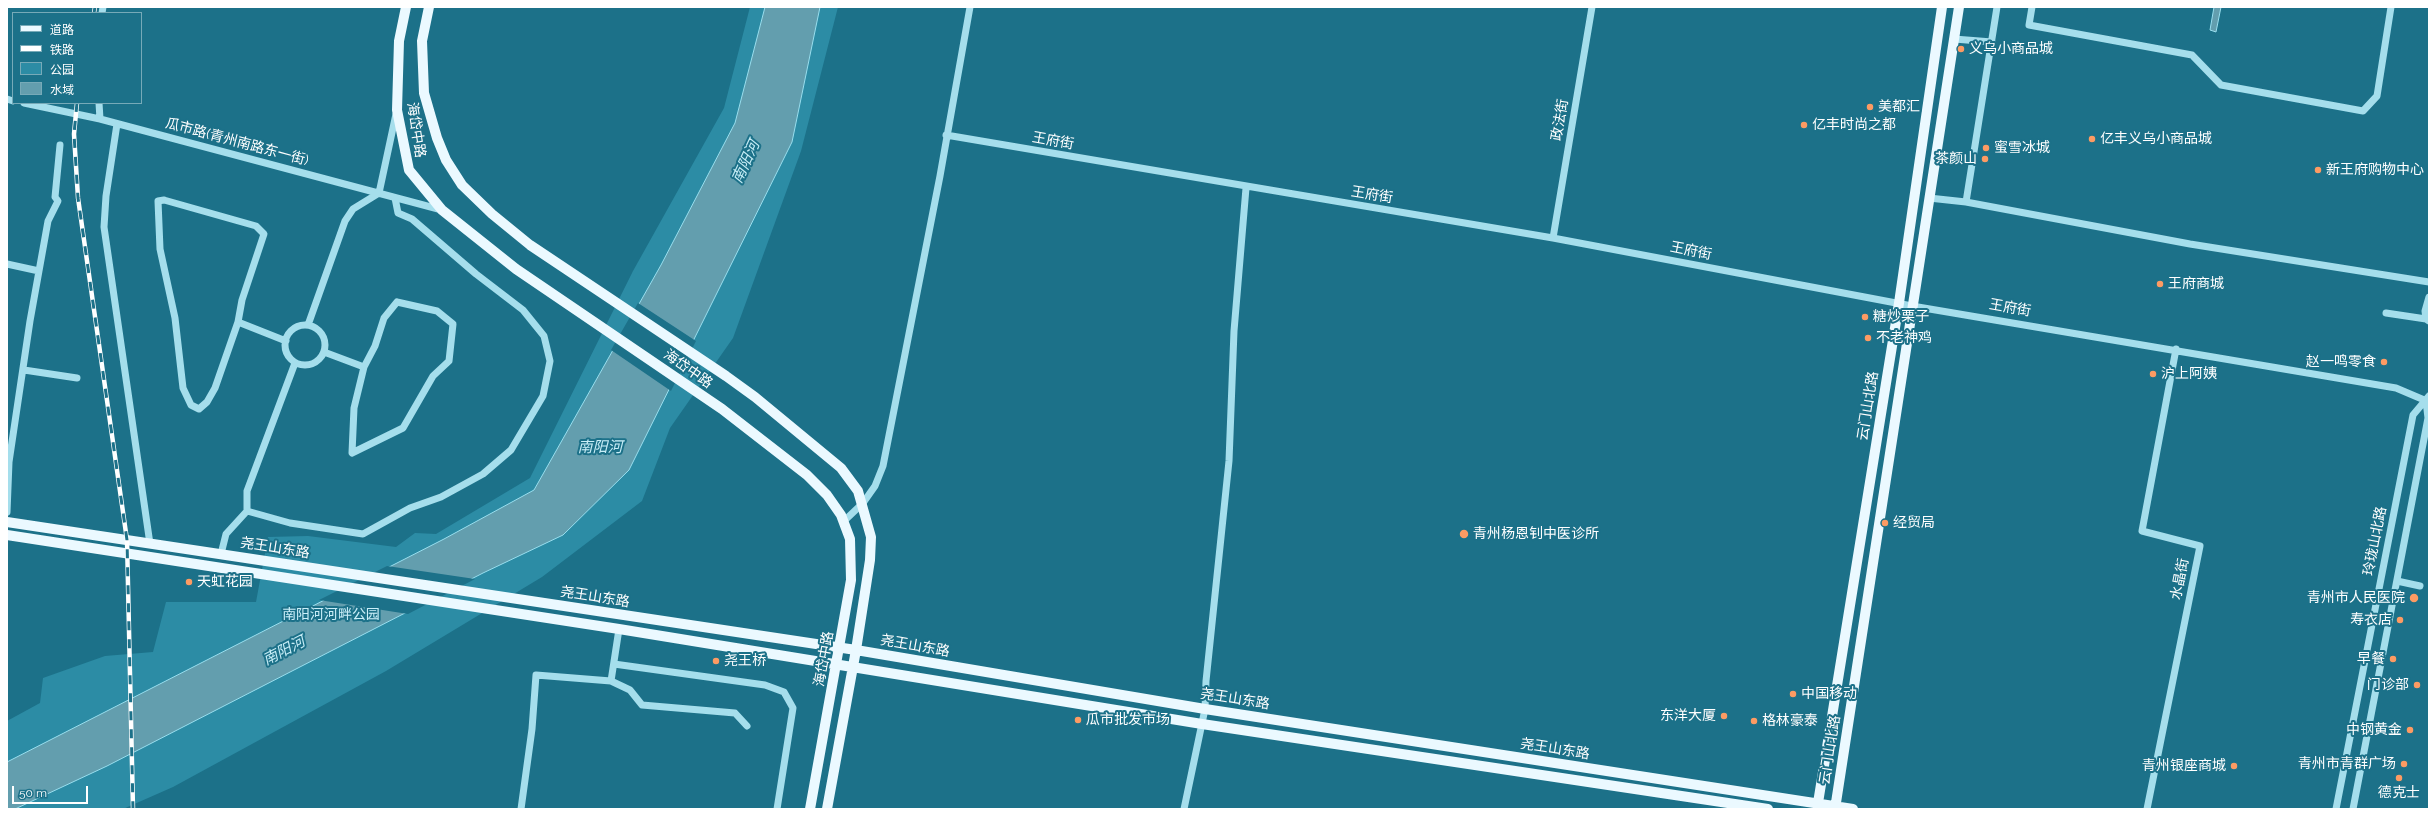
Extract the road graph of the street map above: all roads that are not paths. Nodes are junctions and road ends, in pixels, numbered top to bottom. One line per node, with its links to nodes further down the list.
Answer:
1 (406, 7): 14 (main road, 海岱中路)
2 (429, 7): 44 (main road, 海岱中路)
3 (970, 7): 17 (street)
4 (1592, 7): 25 (street, 政法街)
5 (1942, 7): 30 (main road, 云门山北路)
6 (1959, 7): 10 (main road, 云门山北路)
7 (1997, 7): 11 (street)
8 (2032, 7): 9 (street)
9 (2391, 7)
10 (1954, 39): 11 (street); 22 (main road, 云门山北路)
11 (1992, 42): 23 (street)
12 (29, 104): 15 (street, 瓜市路(青州南路东一街))
13 (99, 104): 15 (street)
14 (397, 110): 20 (street); 24 (main road, 海岱中路)
15 (100, 119): 16 (street, 瓜市路(青州南路东一街))
16 (117, 124): 20 (street, 瓜市路(青州南路东一街)); 50 (street)
17 (946, 135): 19 (street, 王府街); 44 (street)
18 (60, 145): 27 (street)
19 (1246, 188): 25 (street, 王府街); 61 (street)
20 (379, 193): 21 (street, 瓜市路(青州南路东一街)); 35 (street)
21 (395, 198): 24 (street, 瓜市路(青州南路东一街)); 45 (street)
22 (1929, 198): 23 (street); 31 (main road, 云门山北路)
23 (1966, 202): 28 (street)
24 (442, 210): 48 (main road, 海岱中路)
25 (1553, 238): 30 (street, 王府街)
26 (7, 264): 27 (street)
27 (39, 271): 41 (street)
28 (2429, 282)
29 (2429, 297): 33 (street)
30 (1899, 303): 31 (street, 王府街); 64 (main road, 云门山北路)
31 (1912, 306): 37 (street, 王府街); 65 (main road, 云门山北路)
32 (2386, 312): 33 (street)
33 (2428, 320)
34 (238, 322): 34 (street); 36 (street)
35 (308, 325): 36 (street); 38 (street)
36 (286, 341): 39 (street)
37 (2176, 349): 43 (street, 王府街); 73 (street, 水晶街)
38 (324, 352): 39 (street); 40 (street)
39 (295, 362): 45 (street)
40 (364, 367): 40 (street)
41 (24, 370): 42 (street); 46 (street)
42 (77, 378)
43 (2428, 400): 52 (street, 玲珑山北路); 74 (street, 玲珑山北路)
44 (863, 502): 48 (street); 56 (main road, 海岱中路)
45 (247, 511): 51 (street)
46 (7, 512)
47 (7, 522): 50 (main road, 尧王山东路)
48 (843, 522): 55 (main road, 海岱中路)
49 (7, 535): 54 (main road, 尧王山东路)
50 (150, 544): 51 (main road, 尧王山东路)
51 (221, 554): 55 (main road, 尧王山东路)
52 (2397, 581): 53 (street); 75 (street, 玲珑山北路)
53 (2420, 586)
54 (614, 628): 57 (street); 58 (main road, 尧王山东路)
55 (840, 648): 56 (main road, 尧王山东路); 58 (main road, 海岱中路)
56 (856, 650): 59 (main road, 海岱中路); 61 (main road, 尧王山东路)
57 (614, 664): 60 (street); 67 (street)
58 (837, 664): 59 (main road, 尧王山东路); 68 (main road, 海岱中路)
59 (853, 667): 62 (main road, 尧王山东路); 69 (main road, 海岱中路)
60 (611, 681): 63 (street); 66 (street)
61 (1205, 709): 62 (street); 64 (main road, 尧王山东路)
62 (1202, 724): 70 (street); 71 (main road, 尧王山东路)
63 (747, 726)
64 (1818, 806): 65 (main road, 尧王山东路)
65 (1836, 807): 72 (main road, 尧王山东路)
66 (521, 809)
67 (777, 809)
68 (810, 809)
69 (827, 809)
70 (1184, 809)
71 (1768, 809)
72 (1853, 809)
73 (2148, 809)
74 (2336, 809)
75 (2353, 809)

